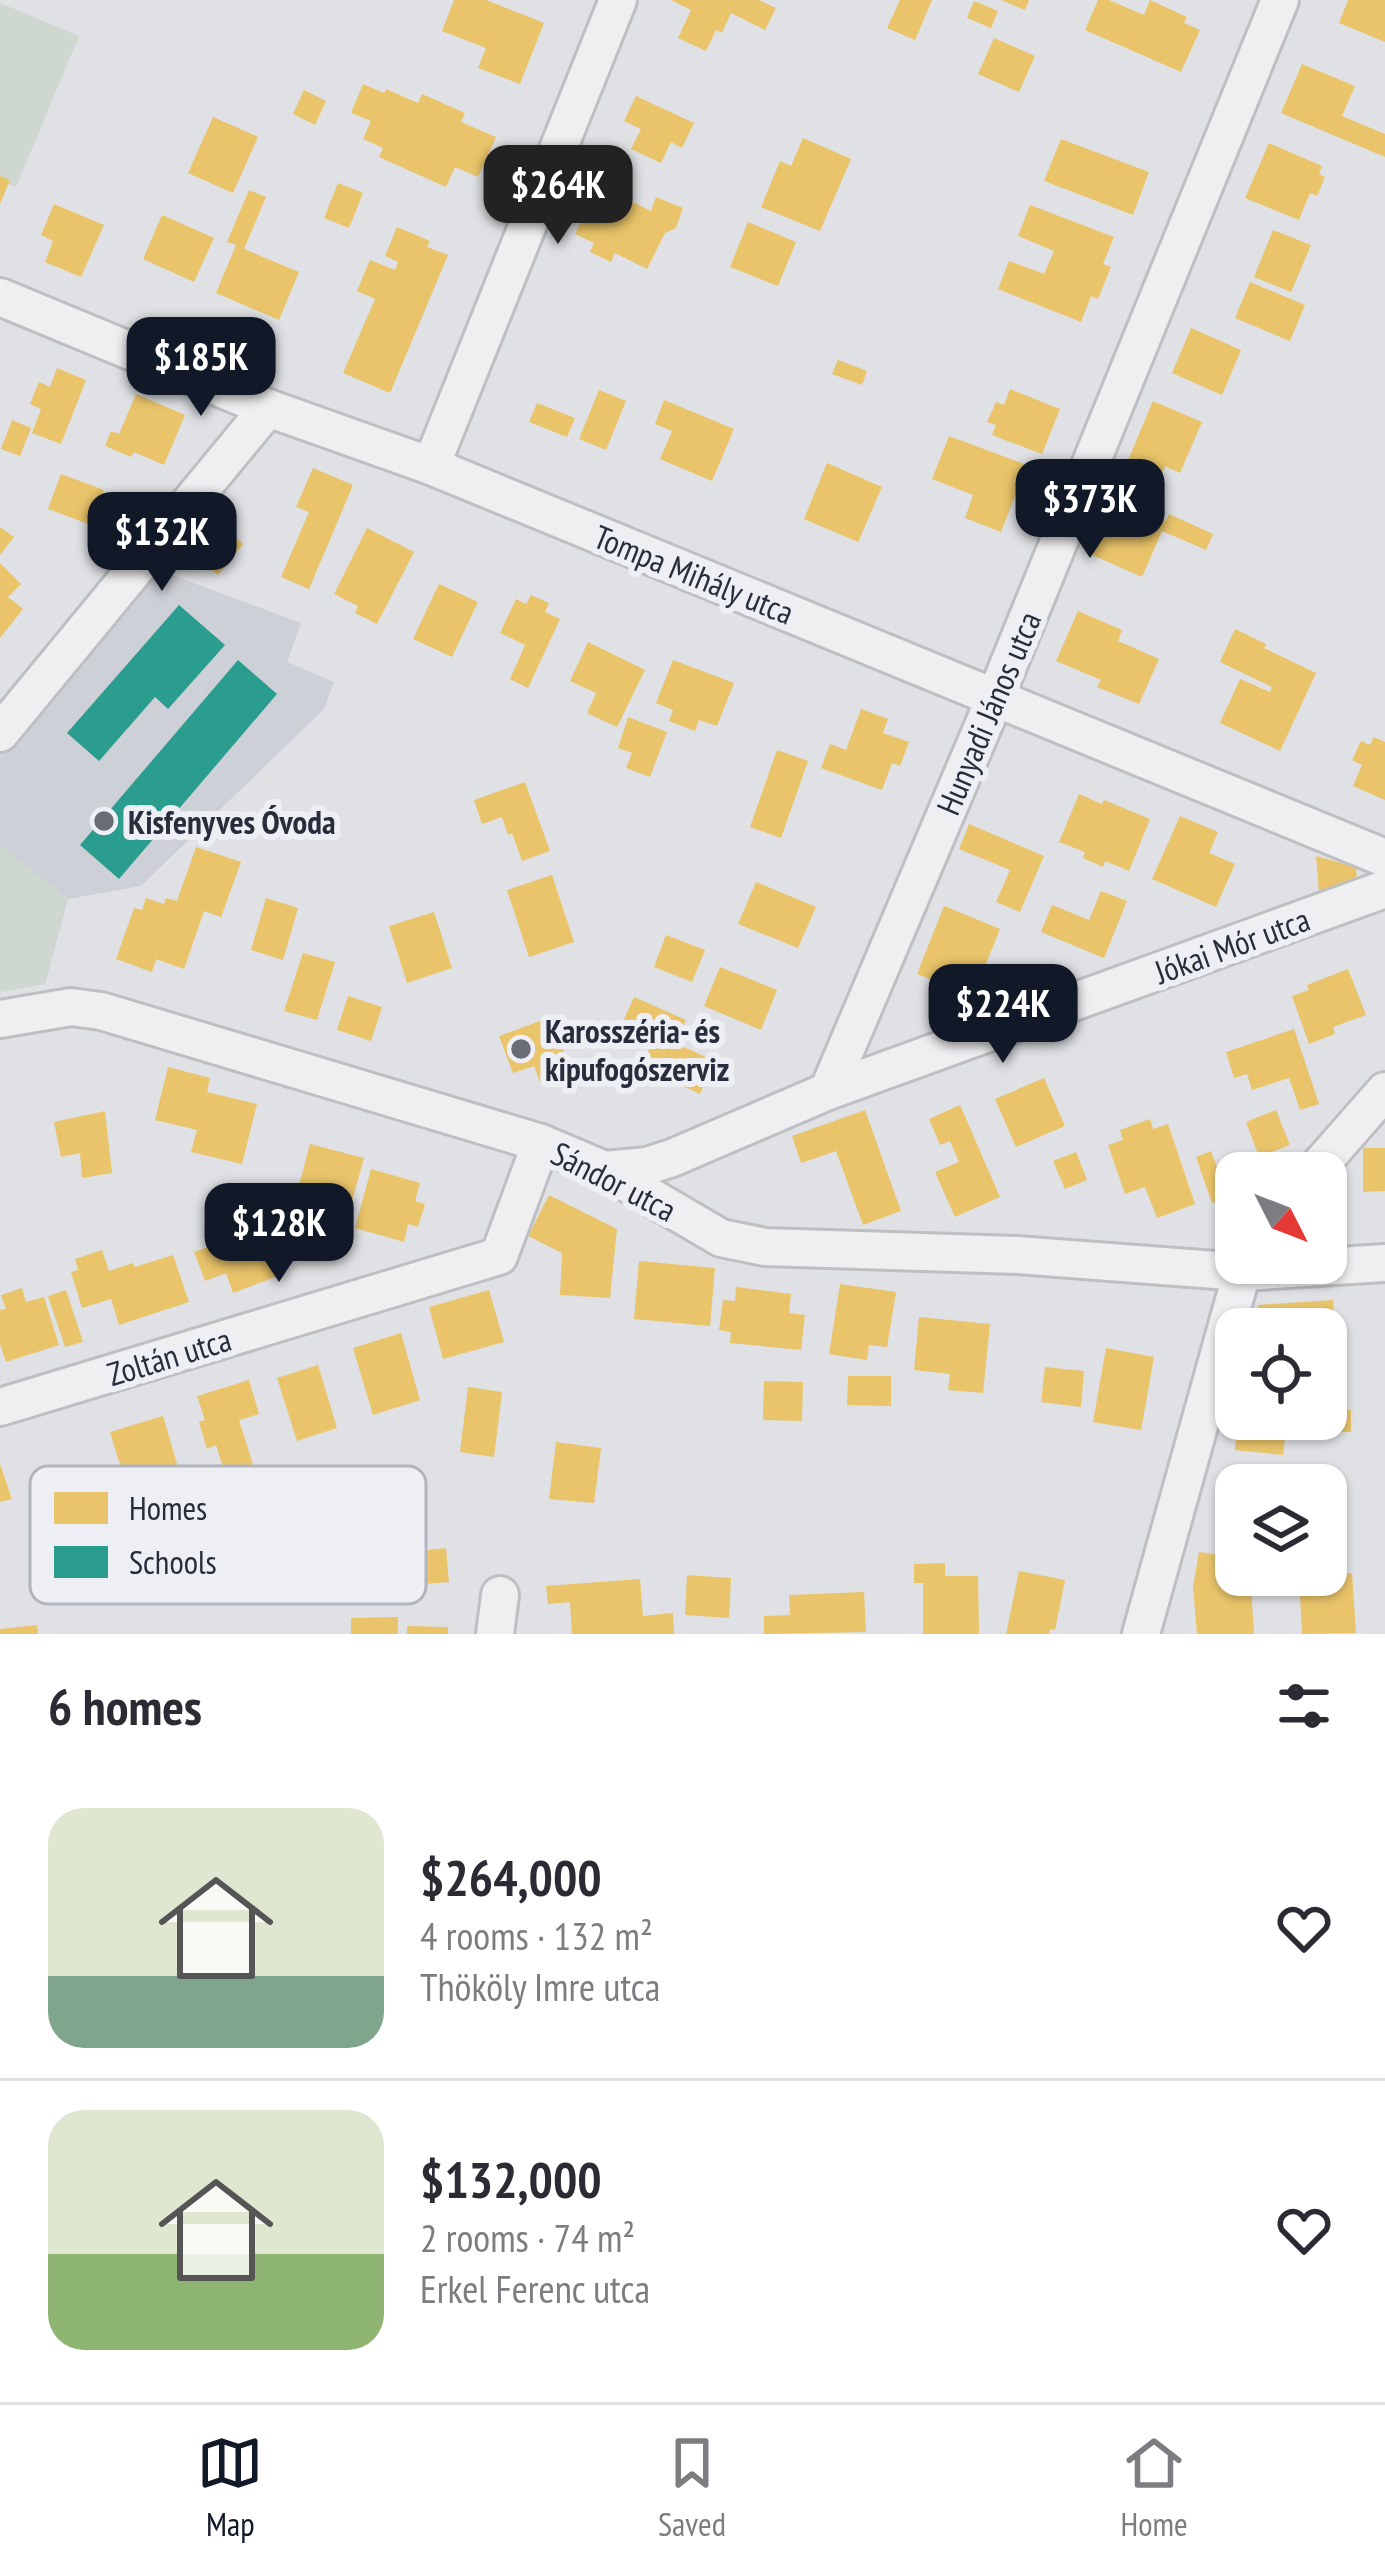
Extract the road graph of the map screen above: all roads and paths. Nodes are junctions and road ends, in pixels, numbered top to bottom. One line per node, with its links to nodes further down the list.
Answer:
1 (618, 0): 5 (street)
2 (1280, 0): 6 (street, Hunyadi János utca)
3 (0, 297): 4 (street, Tompa Mihály utca)
4 (268, 408): 5 (street, Tompa Mihály utca); 7 (street)
5 (431, 466): 6 (street, Tompa Mihály utca)
6 (995, 698): 8 (street, Tompa Mihály utca); 11 (street, Hunyadi János utca)
7 (0, 733)
8 (1385, 858)
9 (1385, 889): 11 (street, Jókai Mór utca)
10 (0, 1019): 13 (street, Sándor utca)
11 (828, 1091): 15 (street, Jókai Mór utca)
12 (1385, 1091): 14 (street)
13 (541, 1143): 15 (street, Sándor utca); 20 (street, Zoltán utca)
14 (1331, 1152)
15 (605, 1170): 18 (street, Sándor utca)
16 (1385, 1263): 17 (street, Sándor utca)
17 (1347, 1264)
18 (1215, 1265)
19 (1239, 1284): 23 (street)
20 (0, 1407)
21 (500, 1594): 22 (street)
22 (495, 1634)
23 (1141, 1634)

